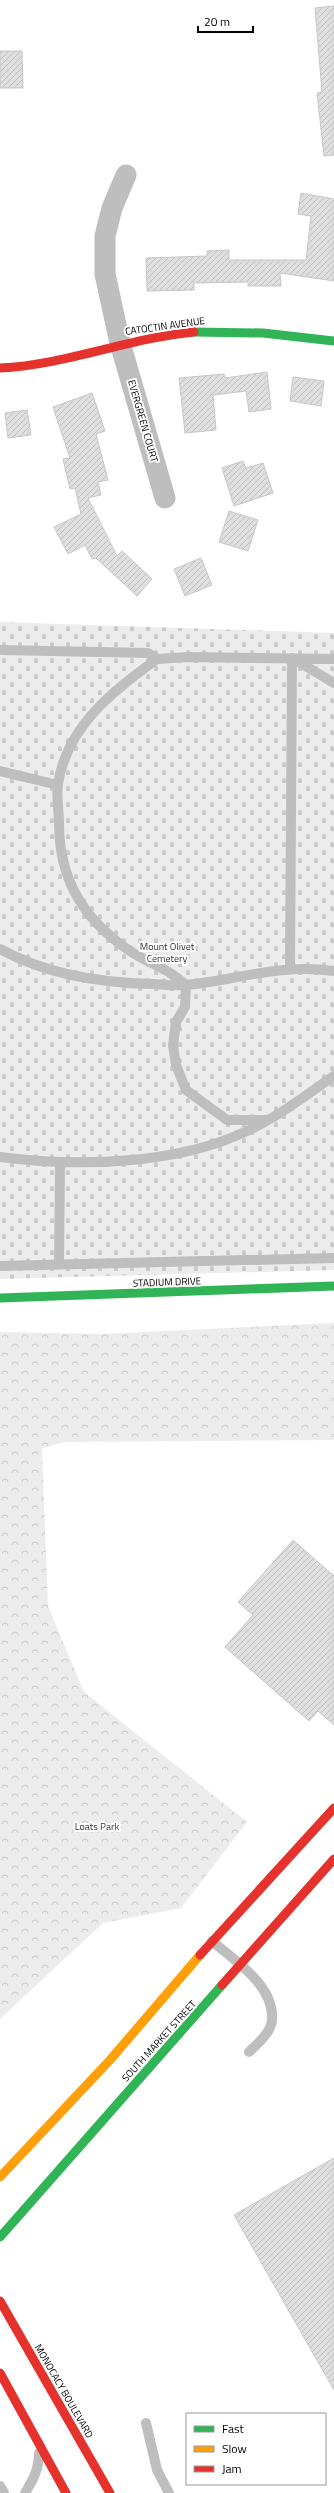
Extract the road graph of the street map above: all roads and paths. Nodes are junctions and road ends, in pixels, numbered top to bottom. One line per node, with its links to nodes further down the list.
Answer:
1 (126, 175): 3 (street, EVERGREEN COURT)
2 (334, 341): 3 (main road, CATOCTIN AVENUE)
3 (120, 343): 4 (main road, CATOCTIN AVENUE); 5 (street, EVERGREEN COURT)
4 (0, 368)
5 (165, 498)
6 (0, 650): 8 (lane)
7 (292, 658): 8 (lane); 9 (lane); 10 (lane); 14 (lane)
8 (157, 659): 12 (lane)
9 (334, 659)
10 (334, 683)
11 (0, 771): 12 (lane)
12 (58, 785): 16 (lane)
13 (0, 949): 16 (lane)
14 (290, 968): 15 (lane); 16 (lane)
15 (334, 971)
16 (186, 985): 18 (lane)
17 (334, 1076): 18 (lane)
18 (268, 1120): 20 (lane)
19 (0, 1157): 20 (lane)
20 (60, 1162): 22 (lane)
21 (334, 1258): 22 (lane)
22 (59, 1265): 23 (lane)
23 (0, 1266)
24 (334, 1286): 25 (main road, STADIUM DRIVE)
25 (0, 1298)
26 (334, 1808): 30 (main road)
27 (334, 1859): 29 (main road, SOUTH MARKET STREET)
28 (334, 1865): 29 (main road)
29 (318, 1878): 31 (main road, SOUTH MARKET STREET)
30 (212, 1941): 31 (lane); 33 (main road)
31 (240, 1966): 32 (lane); 34 (main road, SOUTH MARKET STREET)
32 (250, 2052)
33 (0, 2177)
34 (0, 2237)
35 (0, 2301): 41 (main road, MONOCACY BOULEVARD)
36 (0, 2374): 38 (main road)
37 (146, 2423): 42 (lane)
38 (38, 2443): 39 (lane); 40 (main road)
39 (25, 2493)
40 (66, 2493)
41 (110, 2493)
42 (169, 2493)

